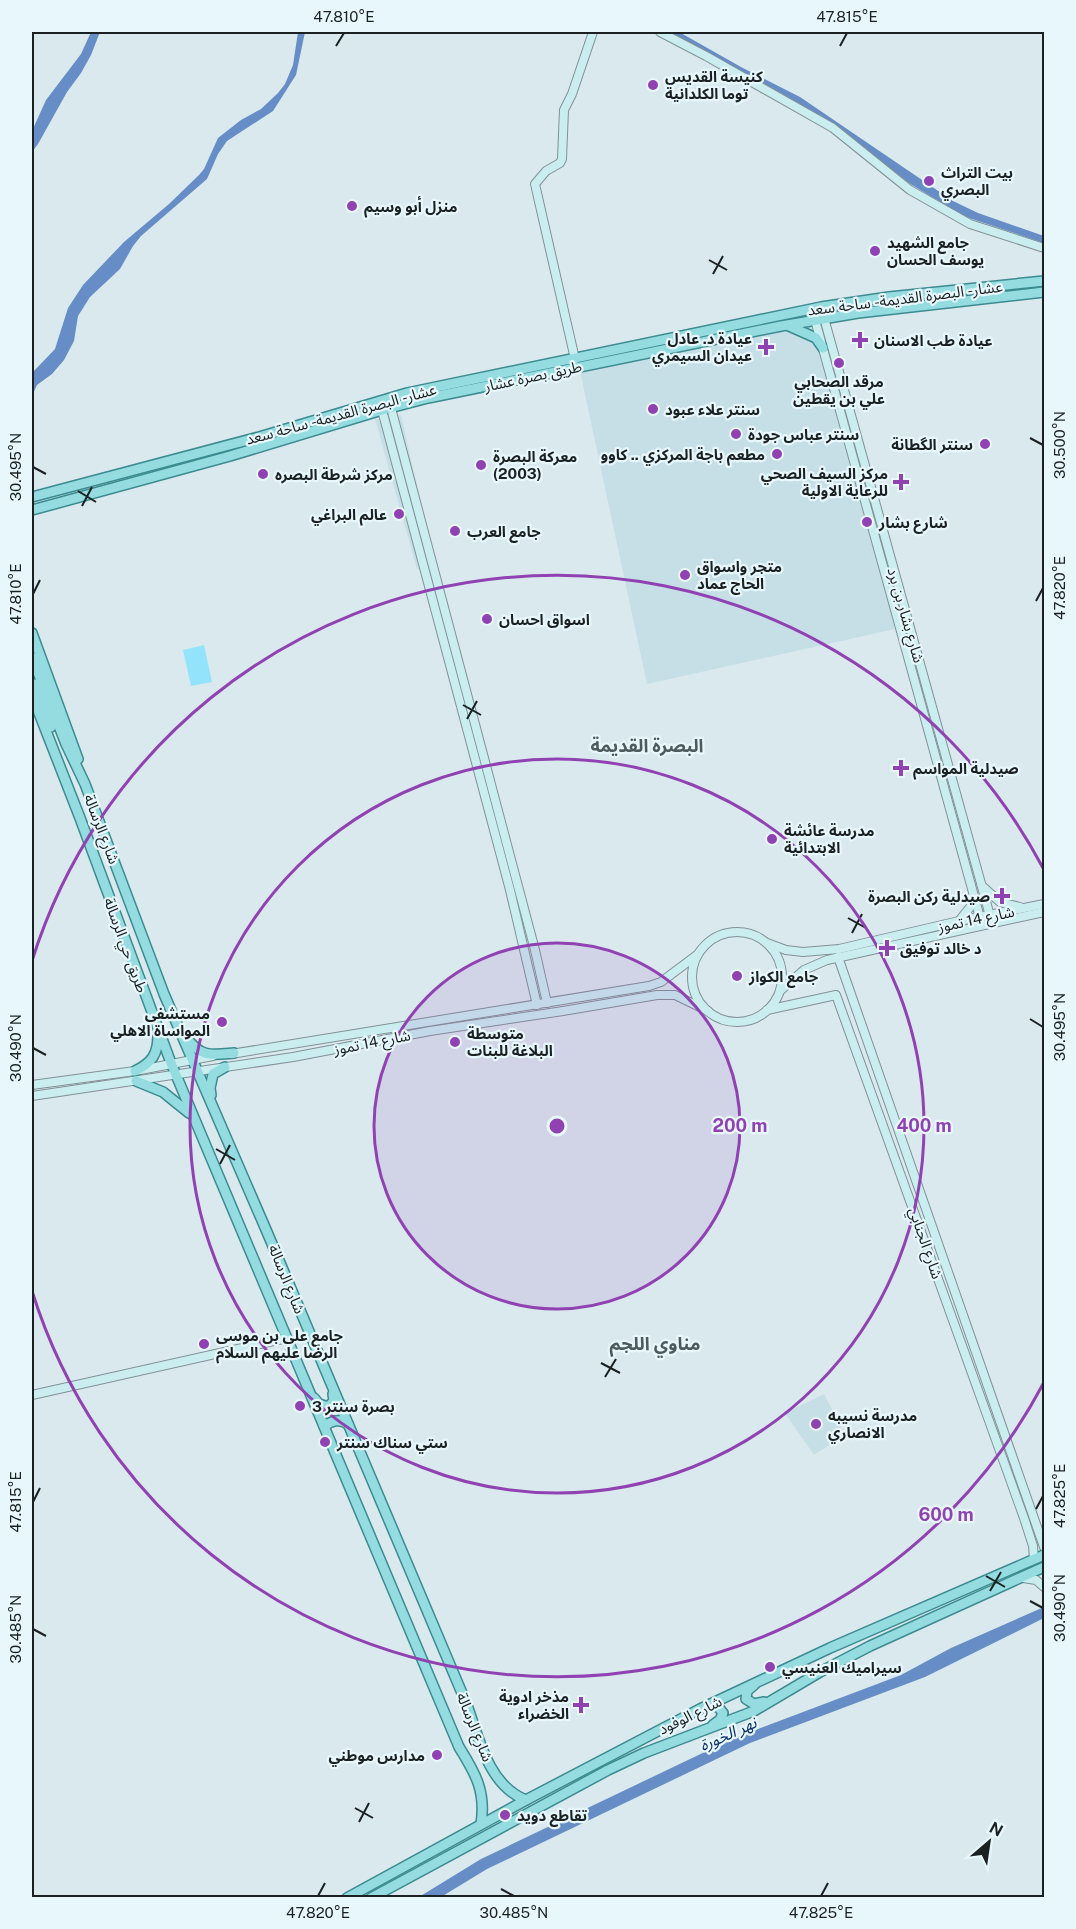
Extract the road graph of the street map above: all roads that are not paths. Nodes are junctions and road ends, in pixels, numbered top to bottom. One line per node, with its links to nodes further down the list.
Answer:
1 (593, 32): 10 (street)
2 (660, 32): 3 (street)
3 (1044, 248)
4 (1044, 281): 6 (main road, عشار - البصرة القديمة - ساحة سعد)
5 (1044, 292): 7 (main road, طريق بصرة عشار)
6 (816, 308): 7 (street, شارع بشار بن برد); 10 (main road, عشار - البصرة القديمة - ساحة سعد)
7 (820, 320): 8 (main road, طريق بصرة عشار); 9 (street, شارع بشار بن برد); 20 (street, شارع بشار بن برد)
8 (787, 326): 9 (main road); 11 (main road, طريق بصرة عشار)
9 (823, 348): 21 (street, شارع بشار بن برد)
10 (575, 359): 12 (main road, عشار - البصرة القديمة - ساحة سعد)
11 (386, 409): 13 (main road, طريق بصرة عشار); 32 (street); 33 (street)
12 (32, 497)
13 (32, 510)
14 (32, 633): 18 (main road)
15 (32, 657): 18 (main road, شارع الرسالة)
16 (32, 674): 19 (main road, طريق حي الرسالة)
17 (32, 695): 19 (main road, طريق حي الرسالة)
18 (85, 784): 36 (main road, شارع الرسالة)
19 (70, 793): 37 (main road, طريق حي الرسالة)
20 (982, 885): 23 (street); 25 (street, شارع بشار بن برد)
21 (973, 892): 26 (street); 27 (street, شارع بشار بن برد)
22 (1044, 904): 23 (street, شارع 14 تموز)
23 (1027, 909): 25 (street, شارع 14 تموز)
24 (1044, 912): 25 (street, شارع 14 تموز)
25 (991, 919): 27 (street, شارع 14 تموز)
26 (959, 921): 27 (street, شارع 14 تموز); 28 (street, شارع 14 تموز)
27 (981, 921): 30 (street, شارع 14 تموز)
28 (766, 943): 29 (street); 31 (street)
29 (697, 955): 32 (street, شارع 14 تموز); 35 (street)
30 (838, 957): 31 (street, شارع 14 تموز); 56 (street, شارع الجنابي)
31 (780, 991): 34 (street)
32 (547, 1003): 33 (street, شارع 14 تموز)
33 (537, 1005): 38 (street, شارع 14 تموز)
34 (767, 1010): 35 (street); 56 (street, شارع الجنابي)
35 (708, 1011): 41 (street, شارع 14 تموز)
36 (177, 1024): 38 (main road); 39 (main road, شارع الرسالة)
37 (158, 1030): 40 (main road, طريق حي الرسالة); 42 (main road)
38 (234, 1053): 39 (street, شارع 14 تموز)
39 (193, 1059): 40 (street, شارع 14 تموز); 43 (main road, شارع الرسالة)
40 (171, 1063): 42 (street, شارع 14 تموز); 44 (main road, شارع الرسالة)
41 (225, 1066): 43 (street, شارع 14 تموز); 48 (main road)
42 (135, 1071): 46 (street, شارع 14 تموز)
43 (198, 1071): 44 (street, شارع 14 تموز); 48 (main road, شارع الرسالة)
44 (176, 1075): 45 (street, شارع 14 تموز); 49 (main road, شارع الرسالة)
45 (136, 1081): 47 (street, شارع 14 تموز); 49 (main road)
46 (32, 1085)
47 (32, 1096)
48 (212, 1106): 51 (main road, شارع الرسالة)
49 (194, 1117): 50 (main road, شارع الرسالة)
50 (287, 1338): 52 (main road, شارع الرسالة); 53 (street)
51 (331, 1386): 52 (main road); 54 (main road, شارع الرسالة)
52 (310, 1394): 55 (main road, شارع الرسالة)
53 (32, 1395)
54 (348, 1424): 55 (main road); 67 (main road, شارع الرسالة)
55 (324, 1426): 68 (main road, شارع الرسالة)
56 (1035, 1536): 57 (street, شارع الجنابي); 59 (street, شارع الجنابي)
57 (1044, 1546)
58 (1044, 1555): 59 (main road, شارع الوفود)
59 (1034, 1559): 63 (main road, شارع الوفود)
60 (1044, 1567): 61 (main road, شارع الوفود)
61 (1016, 1579): 62 (street); 64 (main road, شارع الوفود)
62 (1044, 1587)
63 (759, 1682): 64 (main road); 65 (main road, شارع الوفود)
64 (773, 1700): 66 (main road, شارع الوفود)
65 (711, 1704): 66 (main road); 69 (main road, شارع الوفود)
66 (708, 1728): 72 (main road, شارع الوفود)
67 (483, 1749): 68 (main road); 69 (main road, شارع الرسالة)
68 (466, 1758): 70 (main road, شارع الرسالة)
69 (526, 1800): 70 (main road, شارع الوفود)
70 (481, 1824): 71 (main road, شارع الوفود)
71 (347, 1898)
72 (371, 1898)

